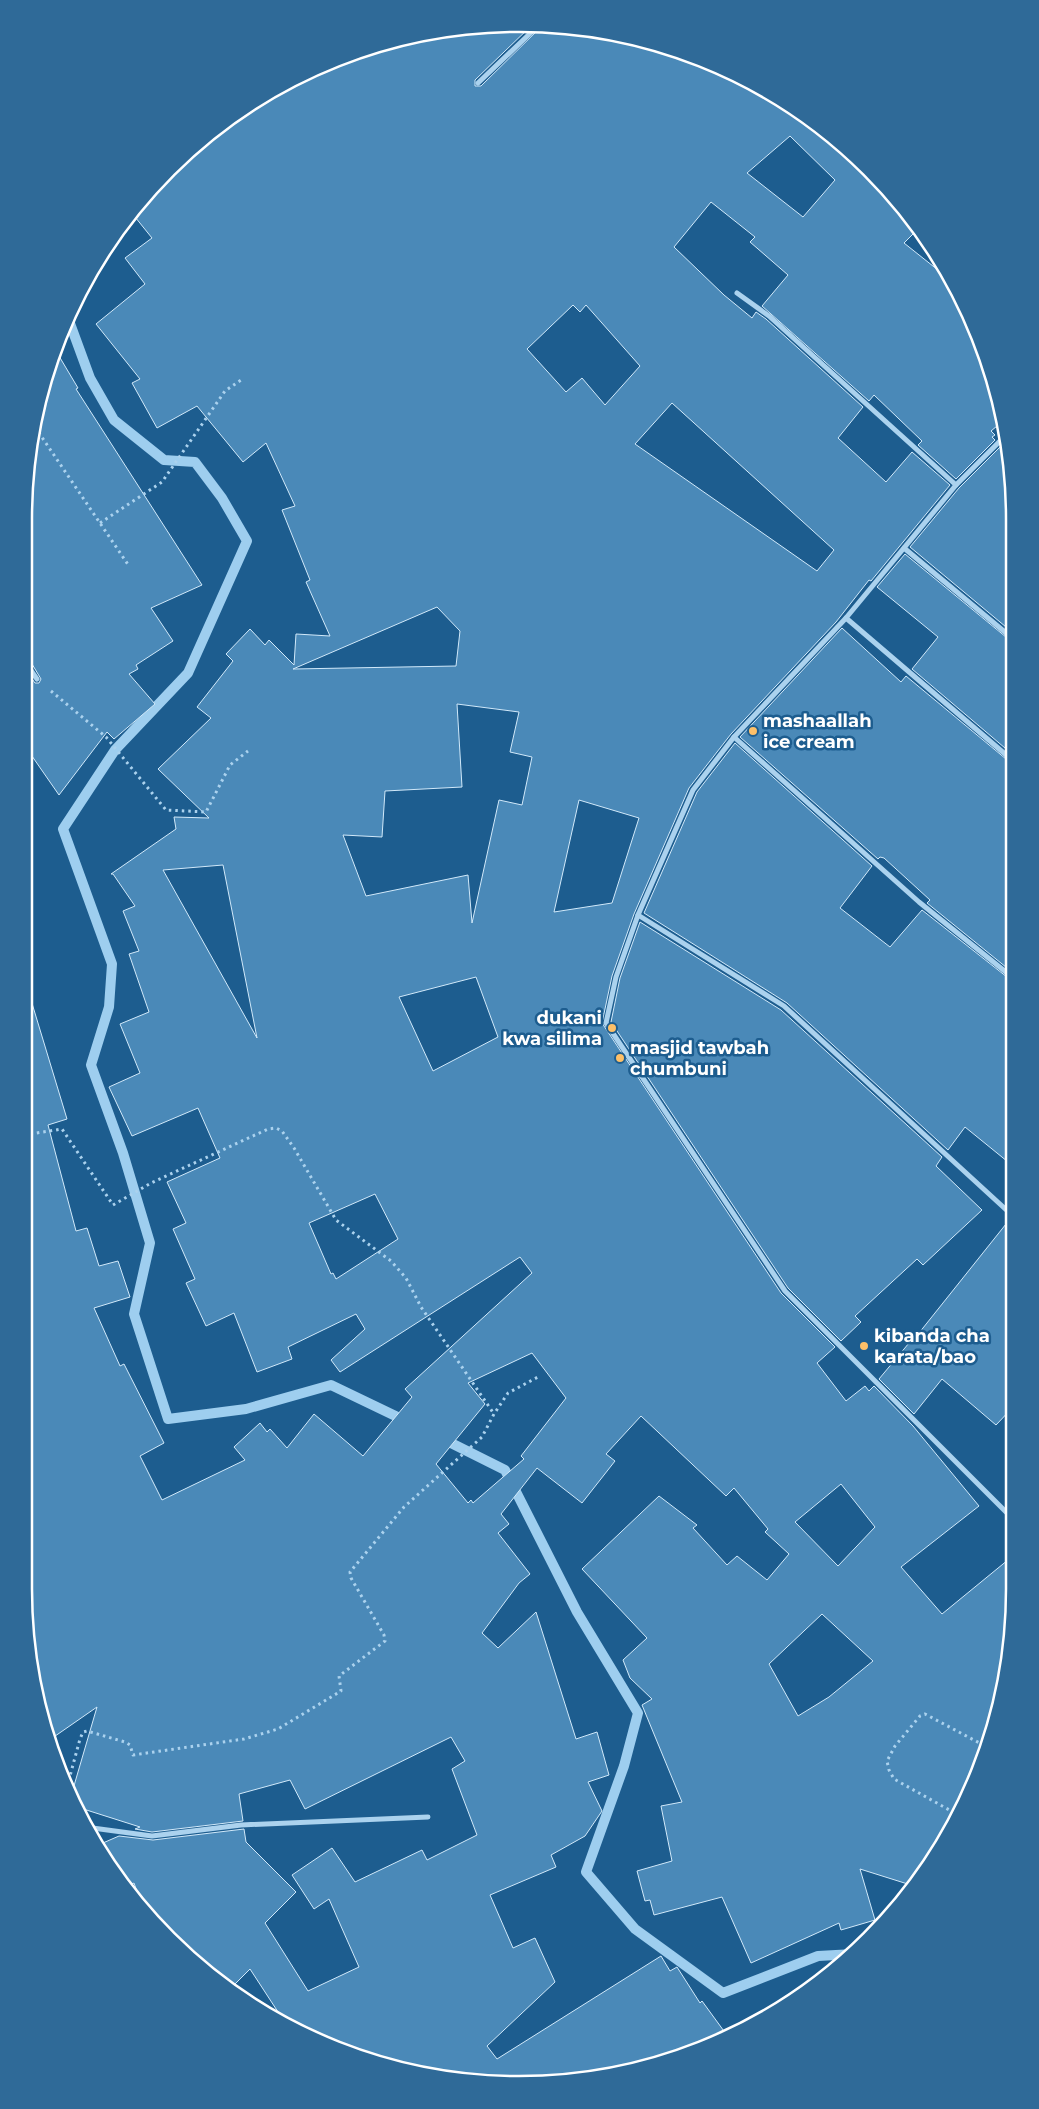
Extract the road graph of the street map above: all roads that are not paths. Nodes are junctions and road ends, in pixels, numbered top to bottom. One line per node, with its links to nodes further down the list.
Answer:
1 (531, 33): 2 (street)
2 (478, 83)
3 (737, 293): 5 (street)
4 (1000, 441): 5 (street)
5 (956, 485): 6 (street)
6 (904, 548): 7 (street); 8 (street)
7 (846, 618): 11 (street); 12 (street)
8 (1006, 633)
9 (32, 672): 10 (street)
10 (37, 679)
11 (734, 737): 13 (street); 14 (street)
12 (1006, 755)
13 (638, 914): 15 (street); 16 (street)
14 (1006, 972)
15 (1006, 1210)
16 (1006, 1512)
17 (428, 1816): 18 (street)
18 (96, 1828)

